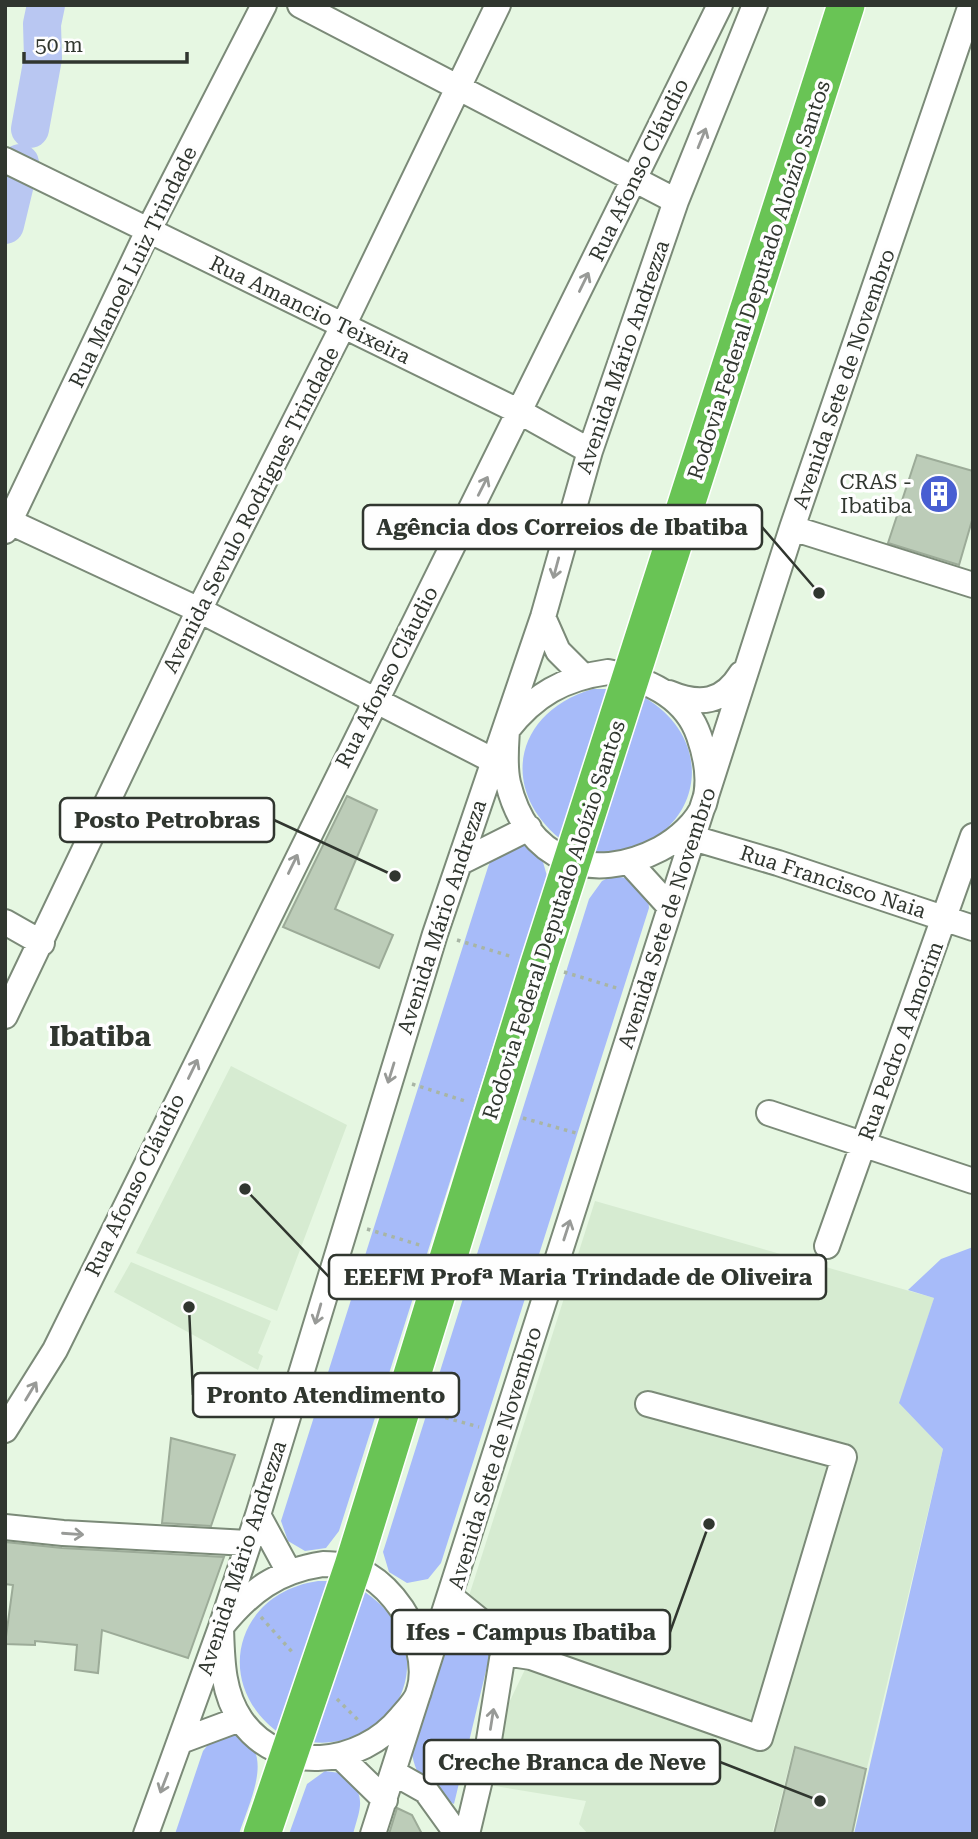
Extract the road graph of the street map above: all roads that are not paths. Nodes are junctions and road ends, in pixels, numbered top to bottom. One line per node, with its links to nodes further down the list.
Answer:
1 (264, 5): 12 (street, Rua Manoel Luiz Trindade)
2 (300, 5): 8 (street)
3 (498, 5): 8 (street, Avenida Sevulo Rodrigues Trindade)
4 (846, 5): 23 (highway, Rodovia Federal Deputado Aloízio Santos)
5 (971, 5): 17 (street, Avenida Sete de Novembro)
6 (712, 8): 7 (street); 10 (street, Rua Afonso Cláudio)
7 (750, 16): 11 (street, Avenida Mário Andrezza, one-way to 7)
8 (459, 86): 10 (street); 13 (street, Avenida Sevulo Rodrigues Trindade)
9 (17, 164): 12 (street, Rua Amancio Teixeira)
10 (635, 178): 11 (street); 14 (street, Rua Afonso Cláudio, one-way to 10)
11 (676, 201): 15 (street, Avenida Mário Andrezza)
12 (148, 231): 13 (street, Rua Amancio Teixeira); 16 (street, Rua Manoel Luiz Trindade)
13 (343, 326): 14 (street, Rua Amancio Teixeira); 19 (street, Avenida Sevulo Rodrigues Trindade)
14 (520, 412): 15 (street, Rua Amancio Teixeira); 25 (street, Rua Afonso Cláudio, one-way to 14)
15 (590, 451): 20 (street, Avenida Mário Andrezza, one-way to 20)
16 (8, 527): 19 (street)
17 (792, 528): 18 (street); 21 (street, Avenida Sete de Novembro)
18 (973, 585)
19 (199, 610): 25 (street); 39 (street, Avenida Sevulo Rodrigues Trindade)
20 (543, 617): 22 (street); 26 (street, Avenida Mário Andrezza)
21 (751, 658): 24 (street); 28 (street, Avenida Sete de Novembro)
22 (583, 676): 23 (street); 26 (street)
23 (631, 676): 24 (street); 34 (highway, Rodovia Federal Deputado Aloízio Santos)
24 (664, 691): 28 (street)
25 (374, 700): 27 (street); 46 (street, Rua Afonso Cláudio, one-way to 25)
26 (507, 730): 27 (street, Avenida Mário Andrezza); 29 (street)
27 (494, 761): 32 (street, Avenida Mário Andrezza)
28 (704, 804): 31 (street, Avenida Sete de Novembro); 33 (street)
29 (529, 828): 32 (street); 34 (street)
30 (973, 836): 36 (street, Rua Pedro A Amorim)
31 (693, 838): 35 (street, Avenida Sete de Novembro); 36 (street, Rua Francisco Naia)
32 (461, 862): 47 (street, Avenida Mário Andrezza, one-way to 47)
33 (629, 862): 34 (street); 35 (street)
34 (572, 864): 50 (highway, Rodovia Federal Deputado Aloízio Santos)
35 (670, 907): 52 (street, Avenida Sete de Novembro, one-way to 35)
36 (945, 919): 38 (street, Rua Francisco Naia); 42 (street, Rua Pedro A Amorim)
37 (5, 922): 39 (street)
38 (973, 928)
39 (42, 943): 40 (street, Avenida Sevulo Rodrigues Trindade)
40 (5, 1016)
41 (769, 1113): 42 (street)
42 (864, 1142): 43 (street); 44 (street, Rua Pedro A Amorim)
43 (973, 1181)
44 (827, 1247)
45 (648, 1404): 54 (street)
46 (5, 1430)
47 (258, 1515): 49 (street, Avenida Mário Andrezza); 51 (street)
48 (5, 1527): 49 (street, one-way to 49)
49 (248, 1543): 53 (street, Avenida Mário Andrezza)
50 (353, 1566): 51 (street); 55 (street); 58 (highway, Rodovia Federal Deputado Aloízio Santos)
51 (289, 1572): 53 (street)
52 (451, 1597): 54 (street); 55 (street, Avenida Sete de Novembro)
53 (221, 1627): 56 (street); 57 (street, Avenida Mário Andrezza)
54 (503, 1653): 67 (street, one-way to 54)
55 (419, 1692): 59 (street); 60 (street, Avenida Sete de Novembro)
56 (240, 1719): 57 (street); 58 (street)
57 (181, 1741): 63 (street, Avenida Mário Andrezza, one-way to 63)
58 (290, 1755): 59 (street); 64 (highway, Rodovia Federal Deputado Aloízio Santos)
59 (341, 1757): 61 (street)
60 (394, 1773): 61 (street); 62 (street, Avenida Sete de Novembro); 66 (street)
61 (366, 1780): 62 (street)
62 (385, 1800): 65 (street, Avenida Sete de Novembro)
63 (146, 1834)
64 (262, 1834)
65 (373, 1834)
66 (457, 1834)
67 (467, 1834)

